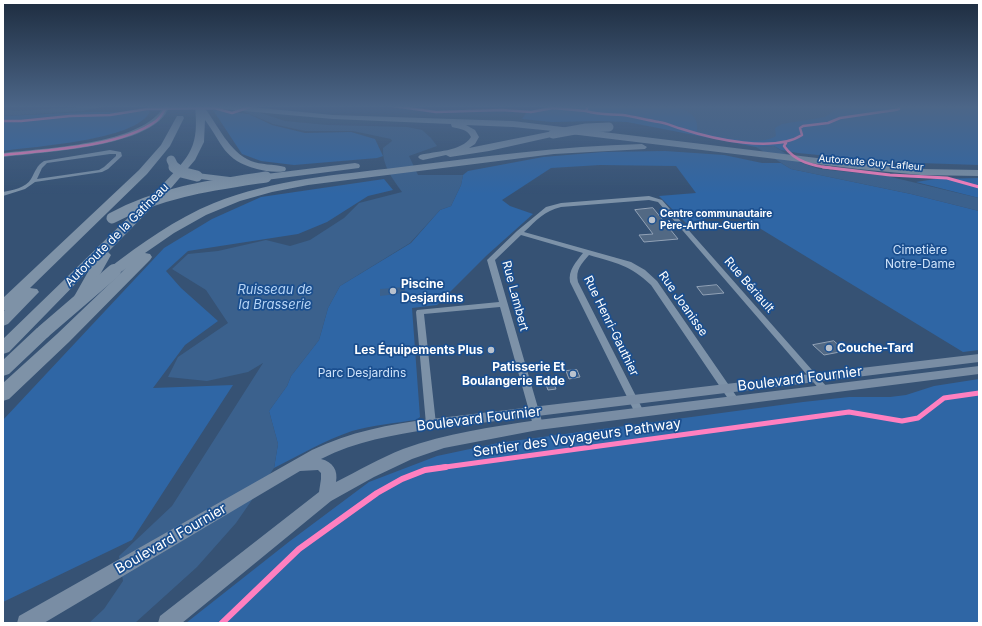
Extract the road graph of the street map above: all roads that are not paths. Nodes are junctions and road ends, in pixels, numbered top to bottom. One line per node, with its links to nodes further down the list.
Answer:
1 (115, 135): 14 (main road)
2 (123, 135): 15 (main road)
3 (171, 135): 29 (highway)
4 (178, 135): 20 (highway, bridge)
5 (194, 135): 30 (highway, Autoroute de la Gatineau)
6 (201, 135): 26 (highway, Autoroute de la Gatineau)
7 (217, 135): 20 (highway)
8 (475, 135): 9 (highway, bridge)
9 (547, 135)
10 (613, 135): 13 (highway, Autoroute Guy-Lafleur)
11 (627, 135): 13 (highway, Autoroute Guy-Lafleur)
12 (676, 135): 13 (highway)
13 (751, 151): 16 (highway, Autoroute Guy-Lafleur); 20 (highway)
14 (3, 152)
15 (3, 156)
16 (806, 158): 18 (highway, Autoroute Guy-Lafleur); 19 (highway, Autoroute Guy-Lafleur)
17 (368, 164): 20 (highway)
18 (979, 168)
19 (979, 173)
20 (331, 174): 24 (highway); 29 (highway, bridge)
21 (33, 181): 21 (street); 22 (street)
22 (3, 194)
23 (655, 199): 25 (street, Rue Lambert); 36 (street, Rue Bériault)
24 (198, 214): 33 (highway); 34 (highway, bridge)
25 (519, 232): 27 (street, Rue Joanisse); 28 (street, Rue Lambert)
26 (107, 246): 31 (highway, Autoroute de la Gatineau); 33 (highway)
27 (587, 253): 39 (street, Rue Joanisse); 40 (street, Rue Henri-Gauthier)
28 (502, 304): 41 (street, Rue Lambert); 42 (street)
29 (4, 316)
30 (3, 338)
31 (3, 348)
32 (979, 358): 36 (main road, Boulevard Fournier)
33 (32, 366): 38 (highway)
34 (3, 370)
35 (979, 370): 37 (main road, Boulevard Fournier)
36 (814, 377): 37 (street, Rue Bériault); 39 (main road, Boulevard Fournier)
37 (824, 389): 39 (main road, Boulevard Fournier)
38 (3, 394)
39 (730, 394): 40 (main road, Boulevard Fournier)
40 (636, 406): 41 (main road, Boulevard Fournier)
41 (537, 419): 42 (main road, Boulevard Fournier); 44 (main road, Boulevard Fournier)
42 (431, 424): 43 (main road, Boulevard Fournier)
43 (295, 466): 44 (main road); 45 (main road, Boulevard Fournier)
44 (325, 496): 46 (main road, Boulevard Fournier)
45 (26, 623)
46 (167, 623)

